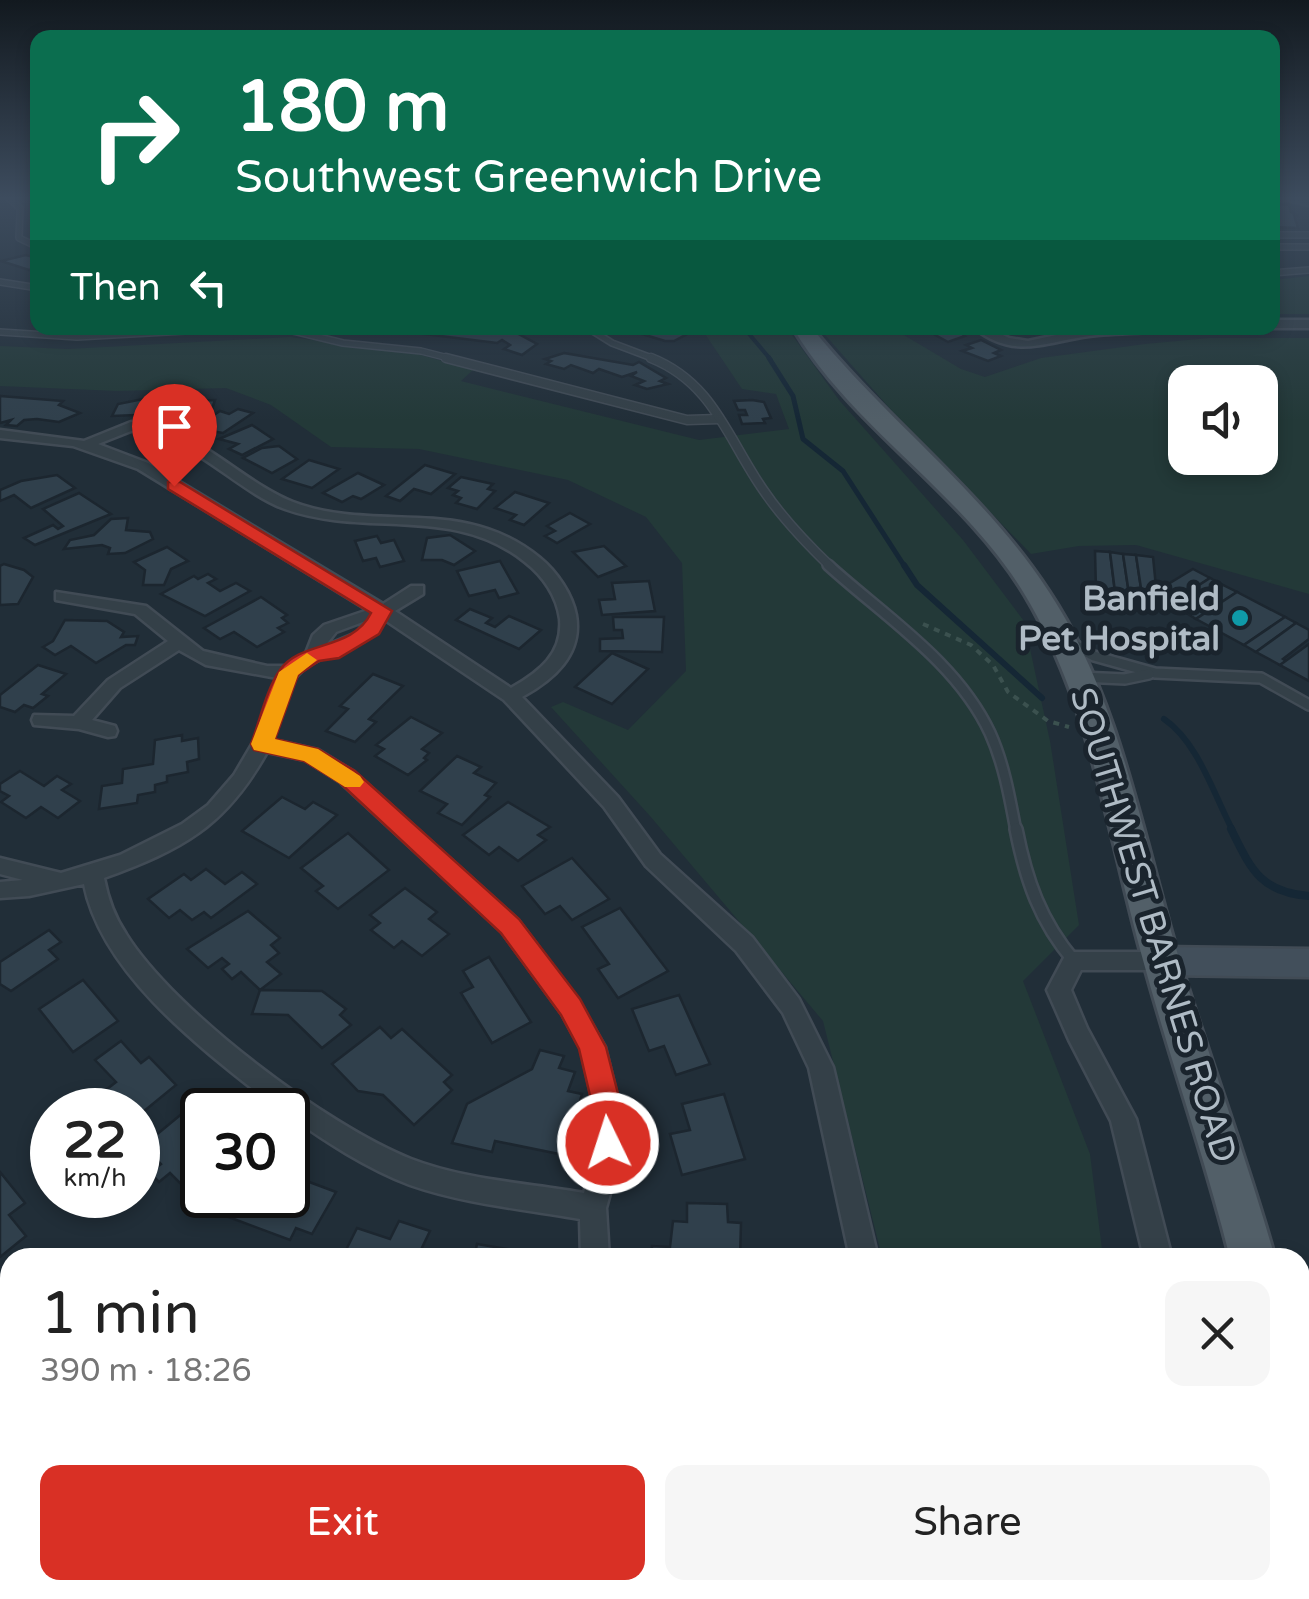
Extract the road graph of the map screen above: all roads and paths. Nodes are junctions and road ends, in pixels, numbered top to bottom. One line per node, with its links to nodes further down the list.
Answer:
1 (0, 282): 2 (lane)
2 (30, 287)
3 (1280, 324): 4 (street)
4 (1309, 324)
5 (0, 332): 6 (lane)
6 (30, 334)
7 (46, 335): 8 (lane)
8 (113, 335)
9 (310, 335): 14 (lane)
10 (598, 335): 14 (lane)
11 (808, 335): 21 (main road, SOUTHWEST BARNES ROAD)
12 (994, 335): 13 (street)
13 (1076, 335)
14 (720, 420): 20 (lane)
15 (0, 434): 16 (street)
16 (88, 444): 19 (street); 26 (street)
17 (417, 590): 19 (street)
18 (62, 596): 22 (street)
19 (382, 611): 23 (street); 26 (street)
20 (888, 619): 31 (path); 36 (lane)
21 (1062, 638): 24 (lane); 25 (main road, SOUTHWEST BARNES ROAD)
22 (180, 642): 23 (street); 29 (street)
23 (290, 672): 32 (street)
24 (1155, 673): 25 (lane); 27 (lane)
25 (1079, 677): 31 (main road, SOUTHWEST BARNES ROAD)
26 (510, 696): 41 (street)
27 (1309, 705)
28 (41, 720): 29 (street)
29 (79, 723): 30 (street)
30 (108, 731)
31 (1097, 734): 37 (main road, SOUTHWEST BARNES ROAD)
32 (262, 744): 34 (street); 39 (street)
33 (0, 866): 34 (street)
34 (81, 876): 35 (street); 39 (street)
35 (0, 890)
36 (1074, 961): 37 (street); 42 (street)
37 (1161, 961): 38 (main road); 43 (main road, SOUTHWEST BARNES ROAD)
38 (1309, 962)
39 (593, 1208): 40 (street)
40 (595, 1248)
41 (862, 1248)
42 (1156, 1248)
43 (1251, 1248)

